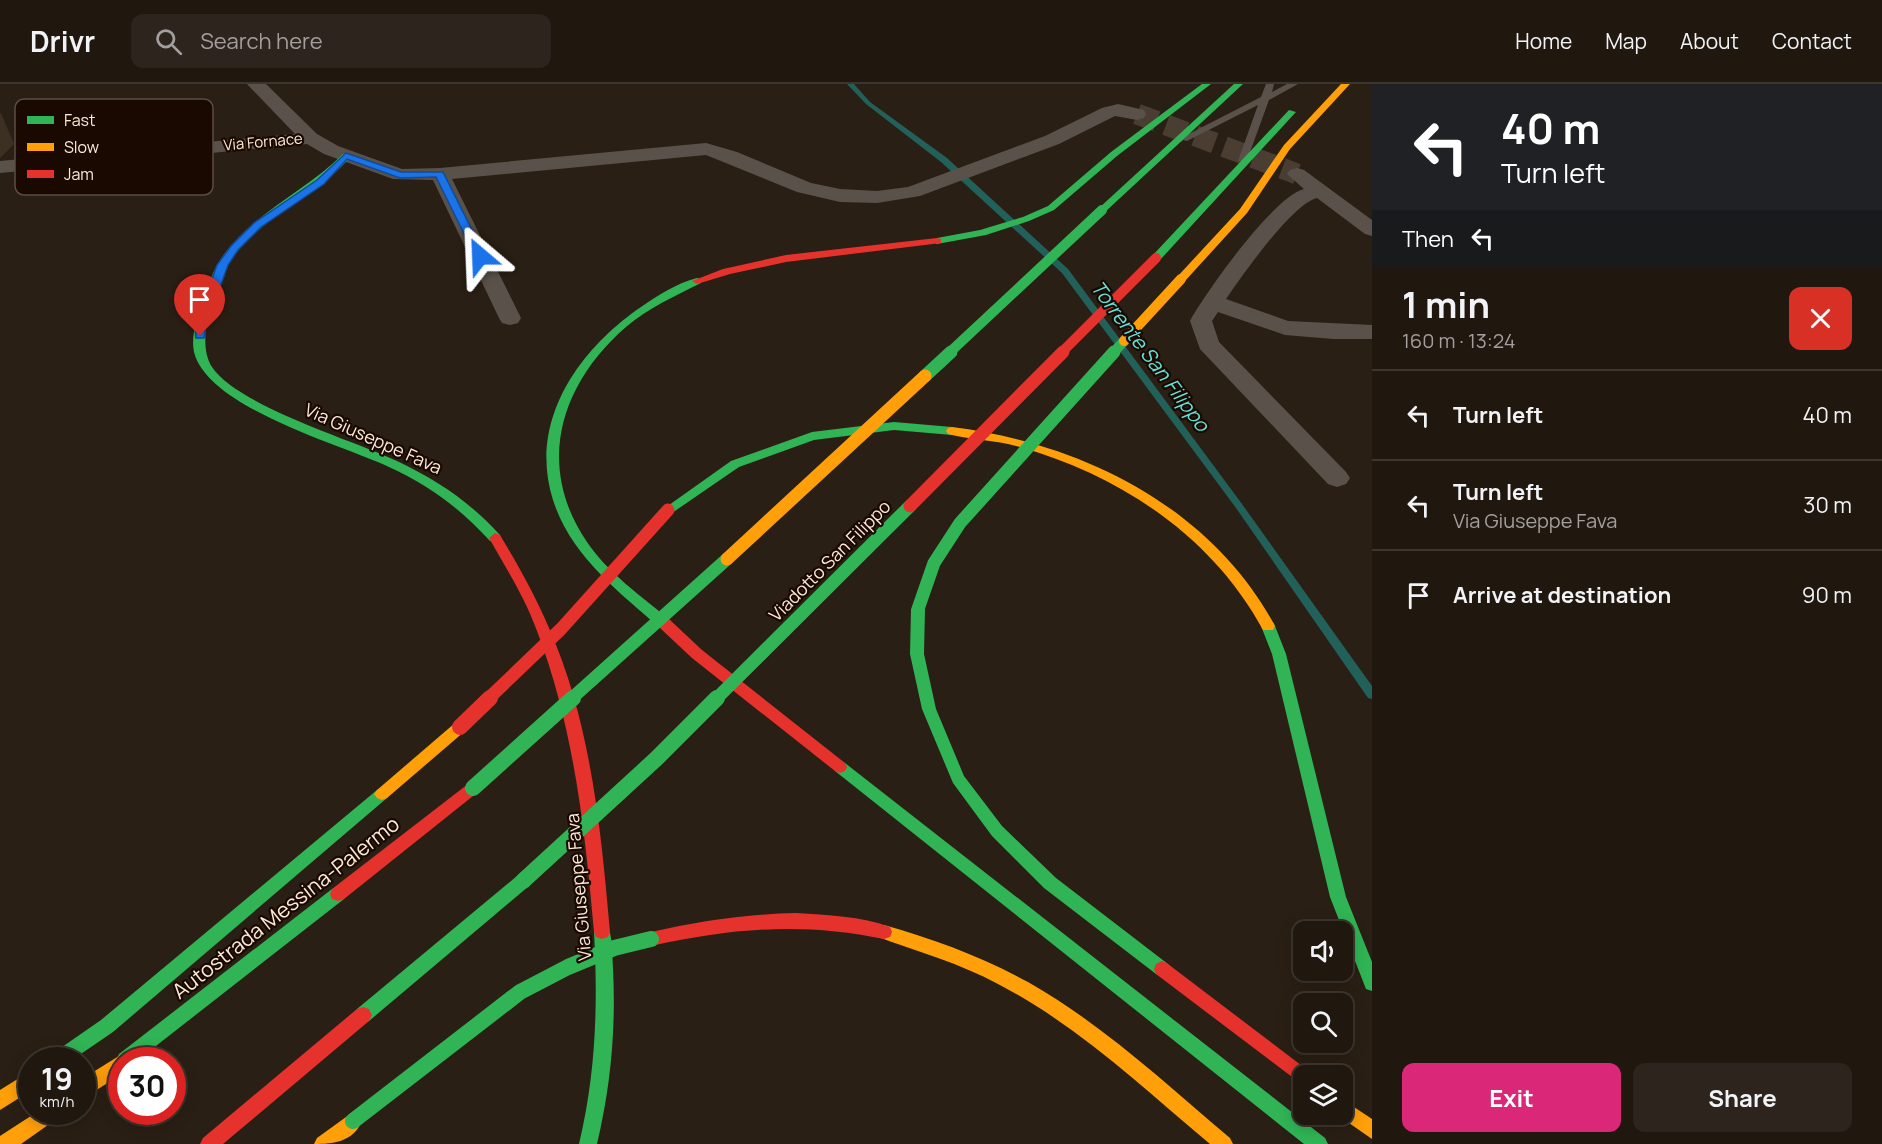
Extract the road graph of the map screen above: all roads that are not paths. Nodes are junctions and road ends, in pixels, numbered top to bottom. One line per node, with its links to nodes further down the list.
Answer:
1 (256, 84): 10 (street)
2 (1207, 84): 39 (main road)
3 (1239, 84): 11 (main road)
4 (1270, 84): 7 (lane)
5 (1294, 84): 7 (lane)
6 (1346, 84): 28 (main road, bridge)
7 (1265, 99): 11 (lane); 16 (lane)
8 (1302, 101): 16 (main road)
9 (1137, 114): 17 (street)
10 (310, 138): 12 (street, Via Fornace); 13 (street)
11 (1174, 144): 27 (main road, Autostrada Messina-Palermo, bridge)
12 (213, 147)
13 (346, 156): 17 (street); 37 (main road, Via Giuseppe Fava)
14 (15, 166): 15 (street, Via Fornace)
15 (0, 167)
16 (1240, 168): 35 (main road, Viadotto San Filippo, bridge)
17 (440, 174): 22 (street)
18 (1297, 174): 19 (street)
19 (1321, 191): 20 (street); 21 (street)
20 (1372, 230)
21 (1212, 302): 23 (street); 24 (street)
22 (510, 318)
23 (1372, 332)
24 (1337, 478)
25 (1372, 983): 26 (main road, bridge)
26 (77, 1047)
27 (142, 1047)
28 (1293, 1070)
29 (18, 1089): 30 (main road)
30 (0, 1101)
31 (1353, 1116): 33 (main road)
32 (33, 1125): 34 (main road)
33 (1372, 1130)
34 (5, 1144)
35 (209, 1144)
36 (323, 1144): 38 (main road, bridge)
37 (588, 1144)
38 (1224, 1144)
39 (1319, 1144)

